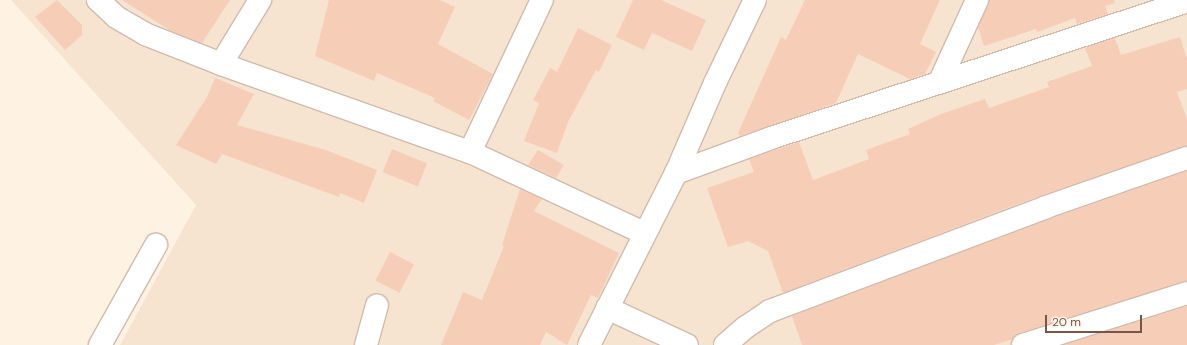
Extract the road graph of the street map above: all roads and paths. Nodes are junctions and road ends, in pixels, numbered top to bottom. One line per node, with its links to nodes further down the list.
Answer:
1 (98, 0): 7 (street)
2 (260, 0): 7 (street)
3 (755, 0): 11 (street)
4 (978, 0): 8 (street)
5 (1187, 1): 8 (street)
6 (534, 2): 9 (street)
7 (221, 64): 9 (street)
8 (940, 81): 11 (street)
9 (470, 152): 12 (street)
10 (1187, 158): 21 (street)
11 (676, 173): 12 (street)
12 (644, 233): 16 (street)
13 (156, 245): 17 (street)
14 (1187, 293): 22 (street)
15 (377, 305): 18 (street)
16 (607, 308): 19 (street); 20 (street)
17 (100, 345)
18 (366, 345)
19 (589, 345)
20 (687, 345)
21 (725, 345)
22 (1024, 345)

